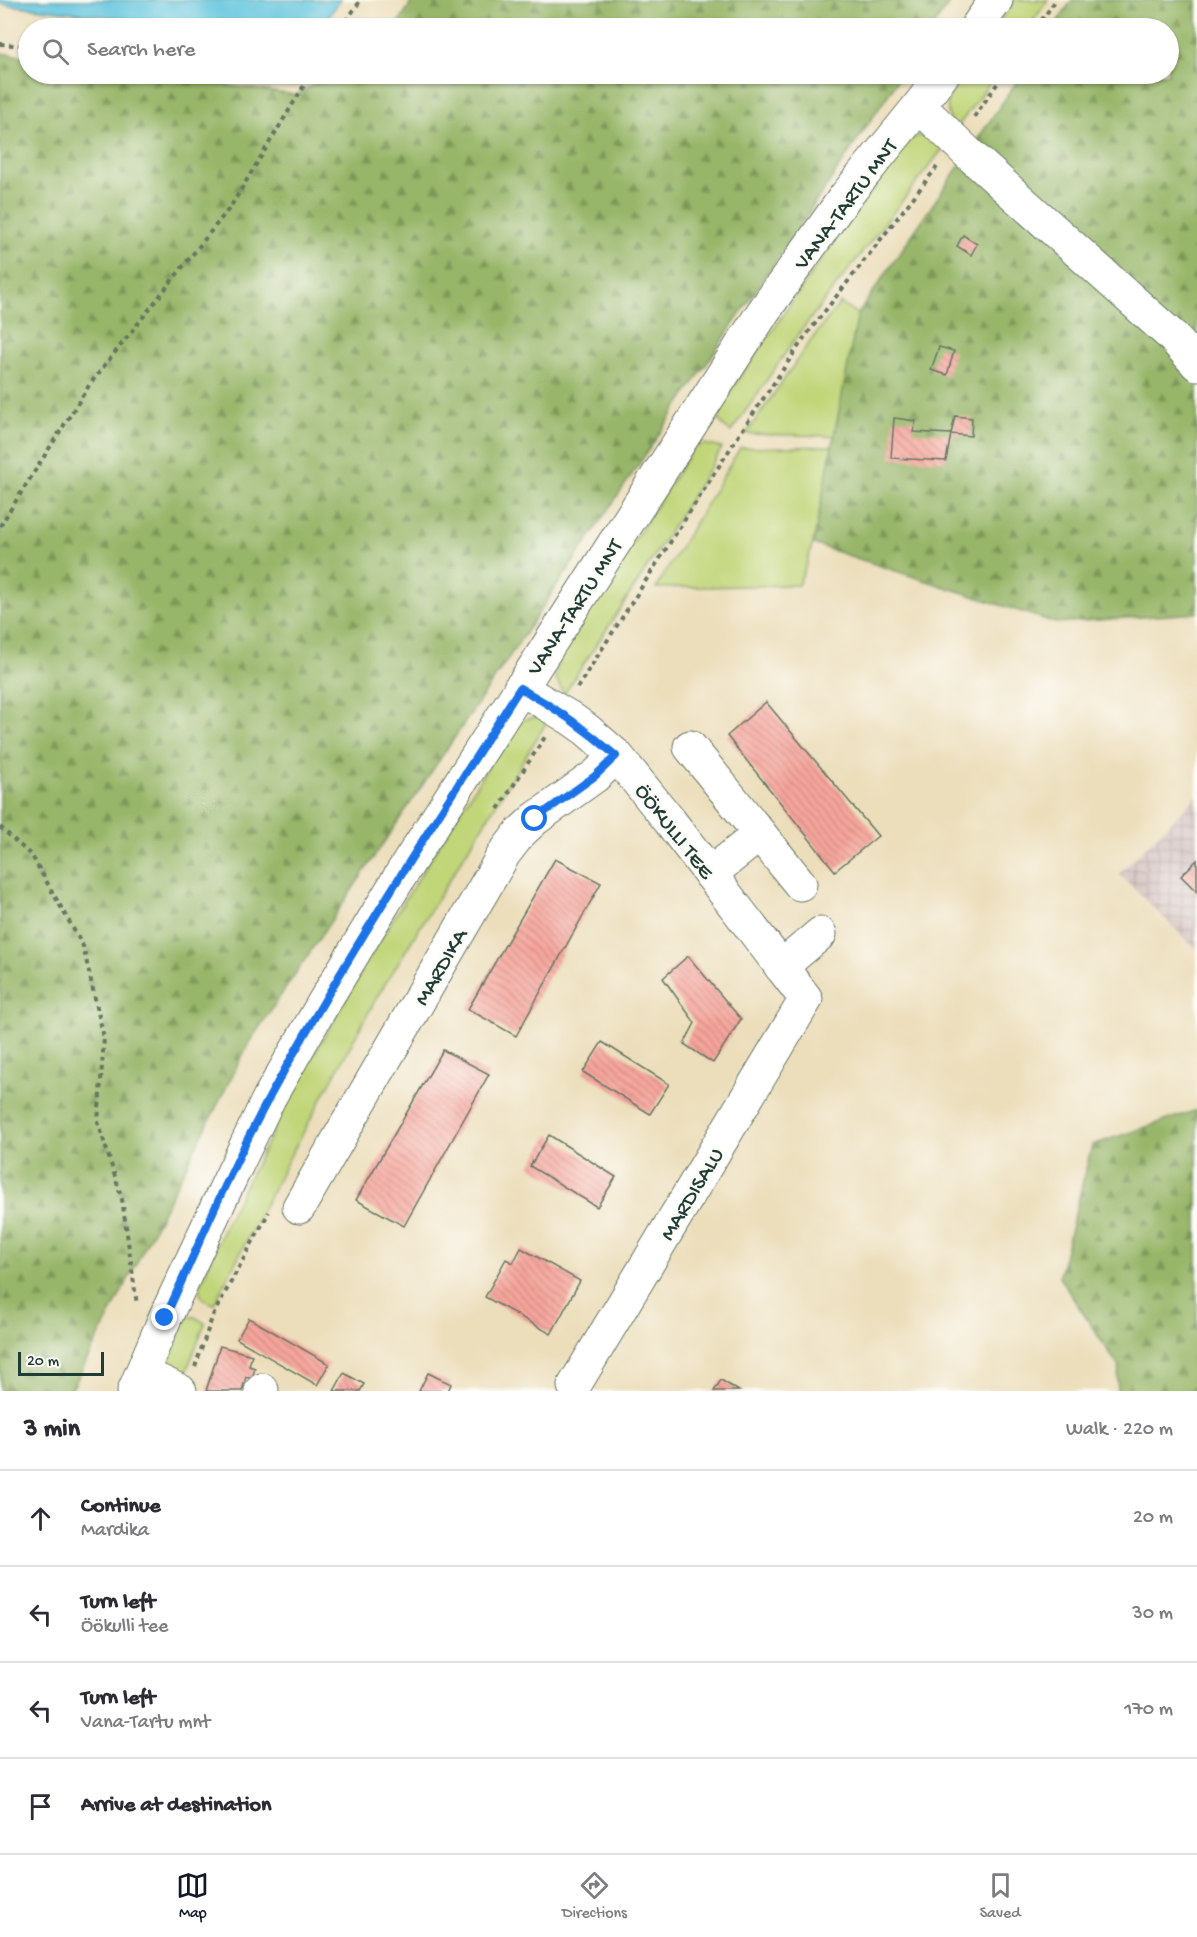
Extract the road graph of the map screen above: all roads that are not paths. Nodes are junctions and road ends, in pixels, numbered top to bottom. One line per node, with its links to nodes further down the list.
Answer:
1 (996, 0): 2 (street)
2 (983, 18)
3 (936, 84): 4 (street, VANA-TARTU MNT)
4 (919, 106): 5 (street); 6 (street, VANA-TARTU MNT)
5 (1197, 364)
6 (520, 688): 8 (street, ÖÖKULLI TEE); 16 (street, VANA-TARTU MNT)
7 (690, 747): 9 (street)
8 (616, 756): 10 (street, ÖÖKULLI TEE); 15 (street, MARDIKA)
9 (760, 834): 10 (street); 11 (street)
10 (710, 874): 13 (street, ÖÖKULLI TEE)
11 (800, 884)
12 (820, 934): 13 (street)
13 (781, 967): 14 (street, ÖÖKULLI TEE)
14 (806, 999): 17 (street, MARDISALU)
15 (299, 1207)
16 (138, 1382): 18 (street)
17 (574, 1386)
18 (180, 1391)

